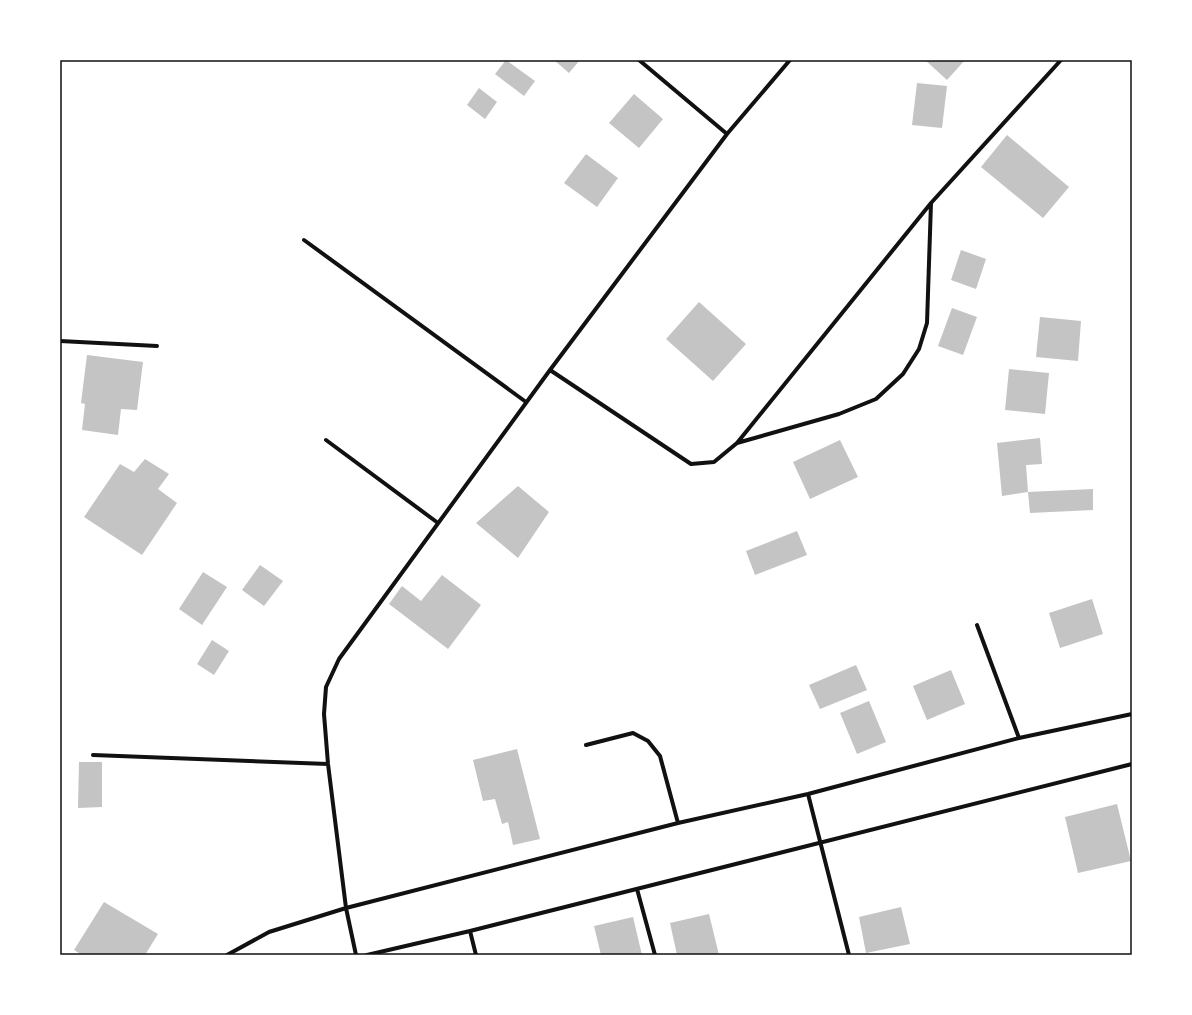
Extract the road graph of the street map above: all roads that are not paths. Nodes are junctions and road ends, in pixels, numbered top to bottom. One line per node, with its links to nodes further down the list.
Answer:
1 (639, 60): 4 (street)
2 (790, 60): 4 (street)
3 (1062, 60): 5 (street)
4 (727, 134): 9 (street)
5 (931, 203): 12 (street); 12 (street)
6 (304, 240): 10 (street)
7 (60, 342): 8 (street)
8 (157, 346)
9 (550, 370): 10 (street); 12 (street)
10 (526, 402): 13 (street)
11 (326, 440): 13 (street)
12 (737, 443)
13 (438, 523): 19 (street)
14 (977, 625): 16 (street)
15 (1132, 714): 16 (street)
16 (1019, 738): 21 (street)
17 (586, 745): 22 (street)
18 (93, 756): 19 (street)
19 (328, 764): 25 (street)
20 (1132, 764): 23 (street)
21 (808, 794): 22 (street); 23 (street)
22 (678, 823): 25 (street)
23 (819, 842): 24 (street); 32 (street)
24 (637, 889): 26 (street); 31 (street)
25 (346, 908): 27 (street); 28 (street)
26 (470, 931): 29 (street); 30 (street)
27 (227, 955)
28 (356, 955)
29 (367, 955)
30 (476, 955)
31 (655, 955)
32 (849, 955)

